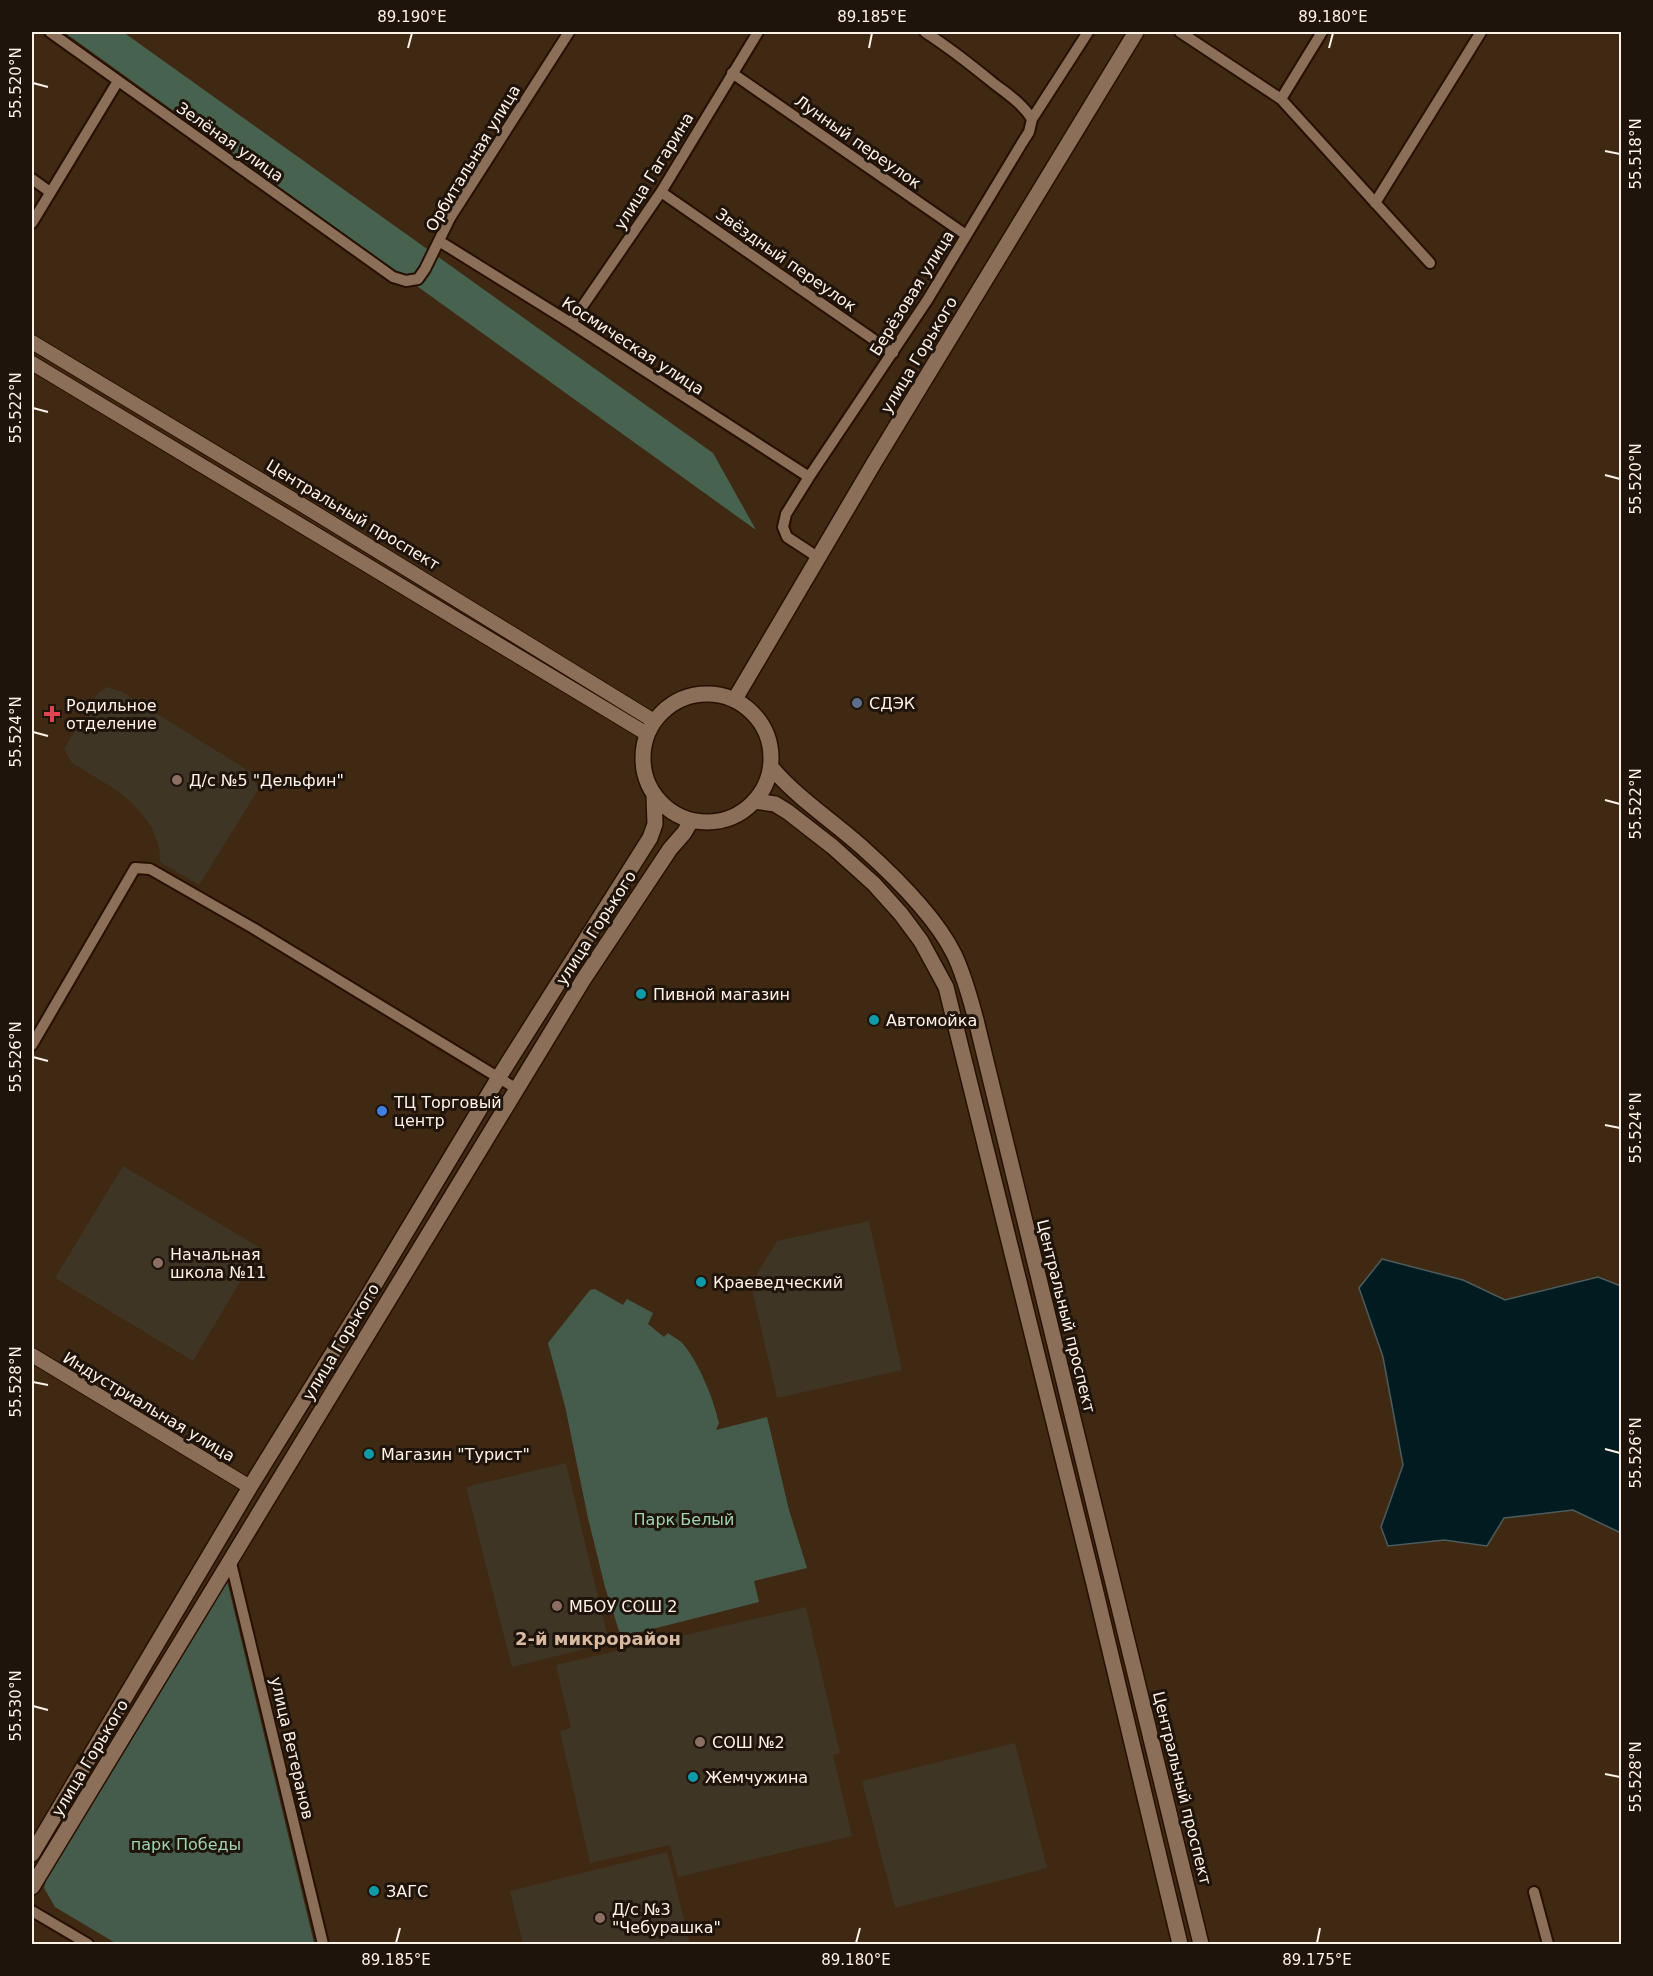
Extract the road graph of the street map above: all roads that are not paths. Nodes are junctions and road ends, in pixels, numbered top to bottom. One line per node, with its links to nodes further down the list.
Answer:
1 (50, 32): 11 (street, Зелёная улица)
2 (569, 32): 20 (street, Орбитальная улица)
3 (758, 32): 10 (street, улица Гагарина)
4 (925, 32): 13 (street)
5 (1088, 32): 13 (street, Берёзовая улица)
6 (1136, 32): 28 (main road, улица Горького)
7 (1180, 32): 12 (street)
8 (1322, 32): 12 (street)
9 (1480, 32): 17 (street)
10 (732, 73): 16 (street, улица Гагарина); 19 (street, Лунный переулок)
11 (118, 81): 15 (street); 22 (street, Зелёная улица)
12 (1281, 99): 17 (street)
13 (1032, 119): 19 (street, Берёзовая улица)
14 (32, 179): 15 (street)
15 (50, 192): 18 (street)
16 (661, 192): 23 (street, улица Гагарина); 25 (street, Звёздный переулок)
17 (1375, 203): 21 (street)
18 (32, 223)
19 (966, 236): 25 (street, Берёзовая улица)
20 (439, 241): 22 (street, Орбитальная улица); 23 (street, Космическая улица)
21 (1430, 263)
22 (393, 277)
23 (571, 323): 27 (street, Космическая улица)
24 (32, 342): 30 (street, Центральный проспект)
25 (893, 352): 27 (street, Берёзовая улица)
26 (32, 363): 30 (street)
27 (809, 477): 28 (street, Берёзовая улица)
28 (819, 558): 29 (main road, улица Горького)
29 (735, 699): 30 (main road); 31 (main road)
30 (650, 727): 32 (main road)
31 (771, 767): 33 (main road); 35 (main road, Центральный проспект)
32 (654, 797): 34 (main road); 38 (main road, улица Горького)
33 (755, 801): 34 (main road); 36 (main road)
34 (691, 821): 39 (main road, улица Горького)
35 (938, 930): 36 (main road); 41 (main road, Центральный проспект)
36 (921, 941): 42 (main road)
37 (32, 1045): 38 (street)
38 (499, 1077): 39 (street); 43 (main road, улица Горького)
39 (517, 1089): 44 (main road, улица Горького)
40 (32, 1354): 43 (street, Индустриальная улица)
41 (1059, 1366): 42 (main road); 53 (main road, Центральный проспект)
42 (1040, 1370): 52 (main road)
43 (250, 1487): 44 (main road); 46 (main road, улица Горького)
44 (267, 1498): 45 (main road, улица Горького)
45 (230, 1560): 47 (main road, улица Горького); 51 (street, улица Ветеранов)
46 (32, 1854)
47 (32, 1887)
48 (1534, 1892): 54 (street)
49 (32, 1911): 50 (street)
50 (88, 1944)
51 (323, 1944)
52 (1180, 1944)
53 (1201, 1944)
54 (1548, 1944)

